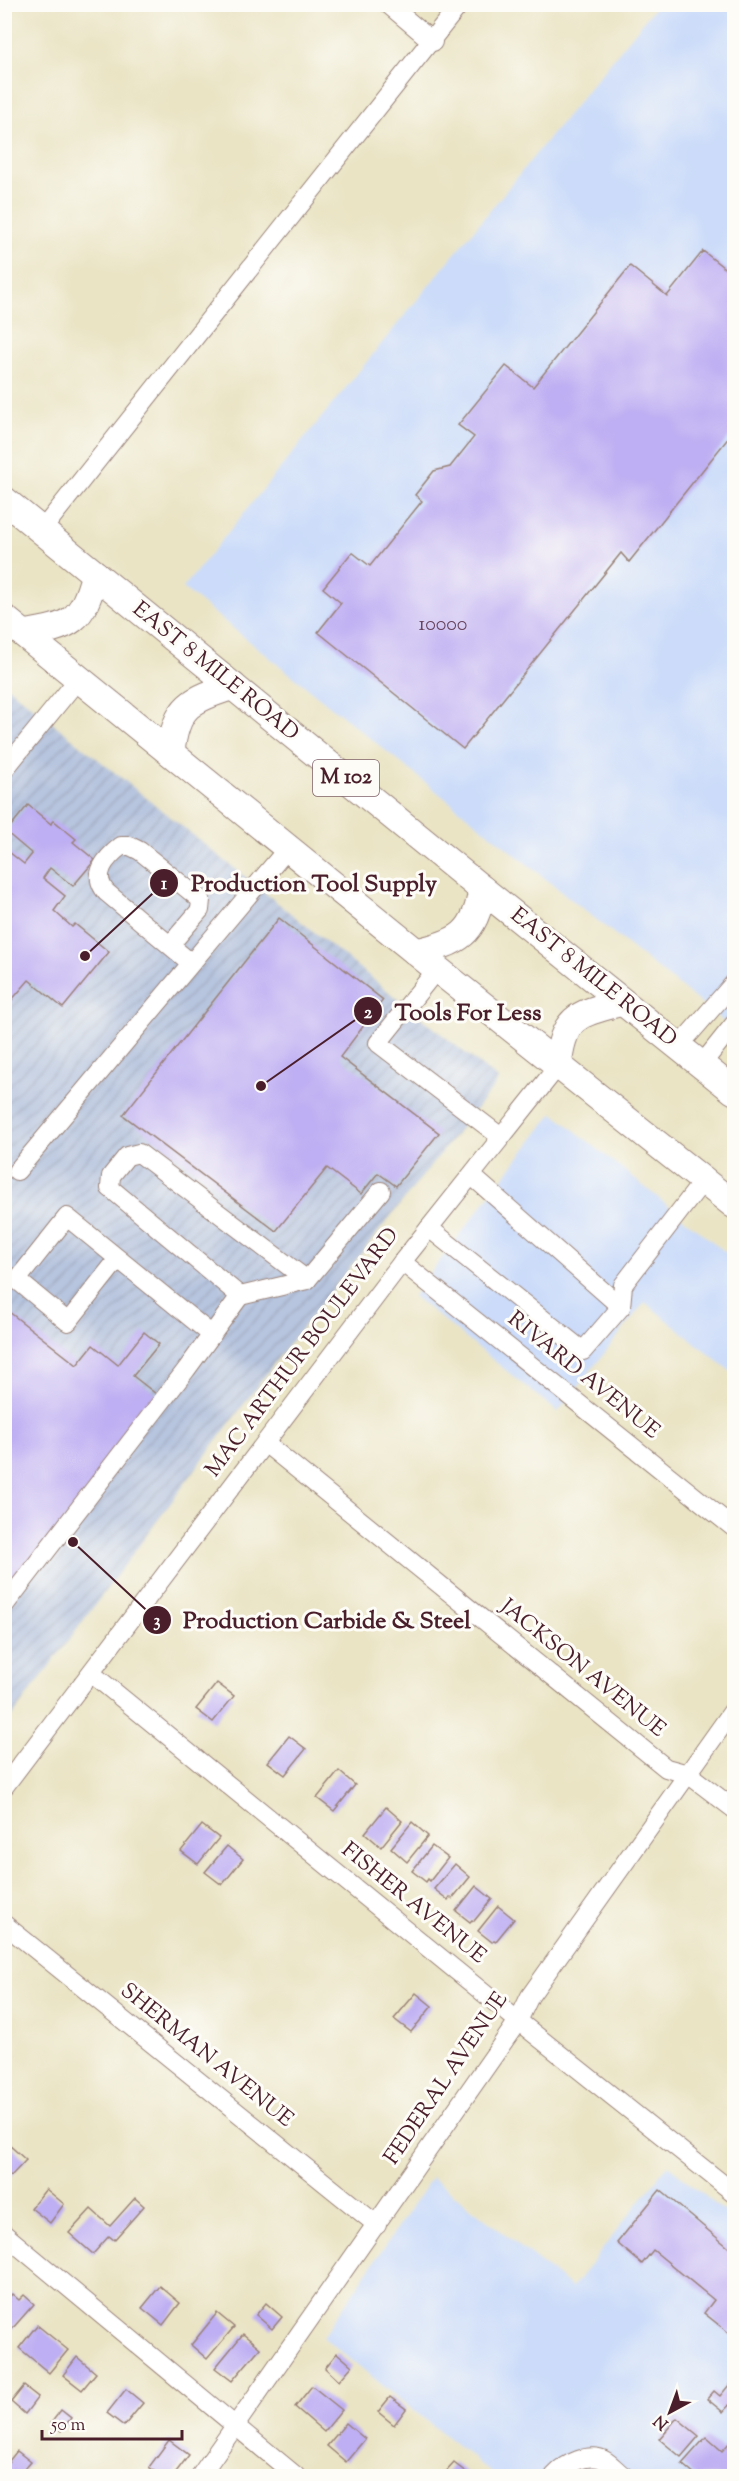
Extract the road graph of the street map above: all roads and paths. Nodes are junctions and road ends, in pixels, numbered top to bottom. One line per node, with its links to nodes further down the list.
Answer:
1 (388, 4): 3 (street)
2 (460, 4): 3 (street)
3 (433, 42): 5 (street)
4 (4, 500): 5 (highway, EAST 8 MILE ROAD / M 102)
5 (42, 530): 6 (highway, EAST 8 MILE ROAD / M 102)
6 (95, 574): 7 (highway); 9 (highway, EAST 8 MILE ROAD / M 102)
7 (14, 626): 8 (highway)
8 (79, 678): 10 (highway); 11 (street)
9 (233, 686): 10 (highway); 13 (highway, EAST 8 MILE ROAD / M 102)
10 (171, 752): 12 (highway)
11 (4, 770)
12 (288, 848): 15 (highway); 16 (street)
13 (482, 889): 15 (highway); 19 (highway, EAST 8 MILE ROAD / M 102)
14 (170, 945): 14 (street); 16 (street)
15 (416, 952): 17 (highway)
16 (191, 963): 26 (street)
17 (437, 969): 23 (highway); 25 (street)
18 (735, 983): 21 (street)
19 (622, 1002): 21 (highway, EAST 8 MILE ROAD / M 102); 23 (highway)
20 (735, 1024): 22 (street)
21 (679, 1046): 22 (highway, EAST 8 MILE ROAD / M 102)
22 (702, 1064): 24 (highway, EAST 8 MILE ROAD / M 102)
23 (558, 1066): 25 (street, MAC ARTHUR BOULEVARD); 28 (highway)
24 (735, 1091)
25 (501, 1137): 27 (street, MAC ARTHUR BOULEVARD)
26 (17, 1171)
27 (472, 1176): 31 (street, MAC ARTHUR BOULEVARD); 36 (street)
28 (703, 1180): 30 (highway); 36 (street)
29 (381, 1191): 34 (street)
30 (735, 1205)
31 (429, 1228): 33 (street, MAC ARTHUR BOULEVARD); 36 (street)
32 (118, 1259): 32 (street); 37 (street)
33 (402, 1262): 38 (street, MAC ARTHUR BOULEVARD); 39 (street, RIVARD AVENUE)
34 (307, 1280): 35 (street); 35 (street)
35 (240, 1296): 37 (street)
36 (621, 1307)
37 (212, 1335): 40 (street)
38 (265, 1443): 41 (street, MAC ARTHUR BOULEVARD); 43 (street, JACKSON AVENUE)
39 (735, 1528)
40 (4, 1606)
41 (91, 1673): 44 (street, MAC ARTHUR BOULEVARD); 47 (street, FISHER AVENUE)
42 (735, 1709): 43 (street, FEDERAL AVENUE)
43 (688, 1774): 45 (street, JACKSON AVENUE); 47 (street, FEDERAL AVENUE)
44 (4, 1787)
45 (735, 1809)
46 (4, 1924): 49 (street, SHERMAN AVENUE)
47 (518, 2021): 48 (street, FISHER AVENUE); 49 (street, FEDERAL AVENUE)
48 (735, 2193)
49 (377, 2225): 51 (street, FEDERAL AVENUE)
50 (4, 2234): 51 (street)
51 (235, 2428): 52 (street, FEDERAL AVENUE); 53 (street)
52 (200, 2476)
53 (296, 2476)
54 (554, 2476): 55 (street)
55 (624, 2476)

